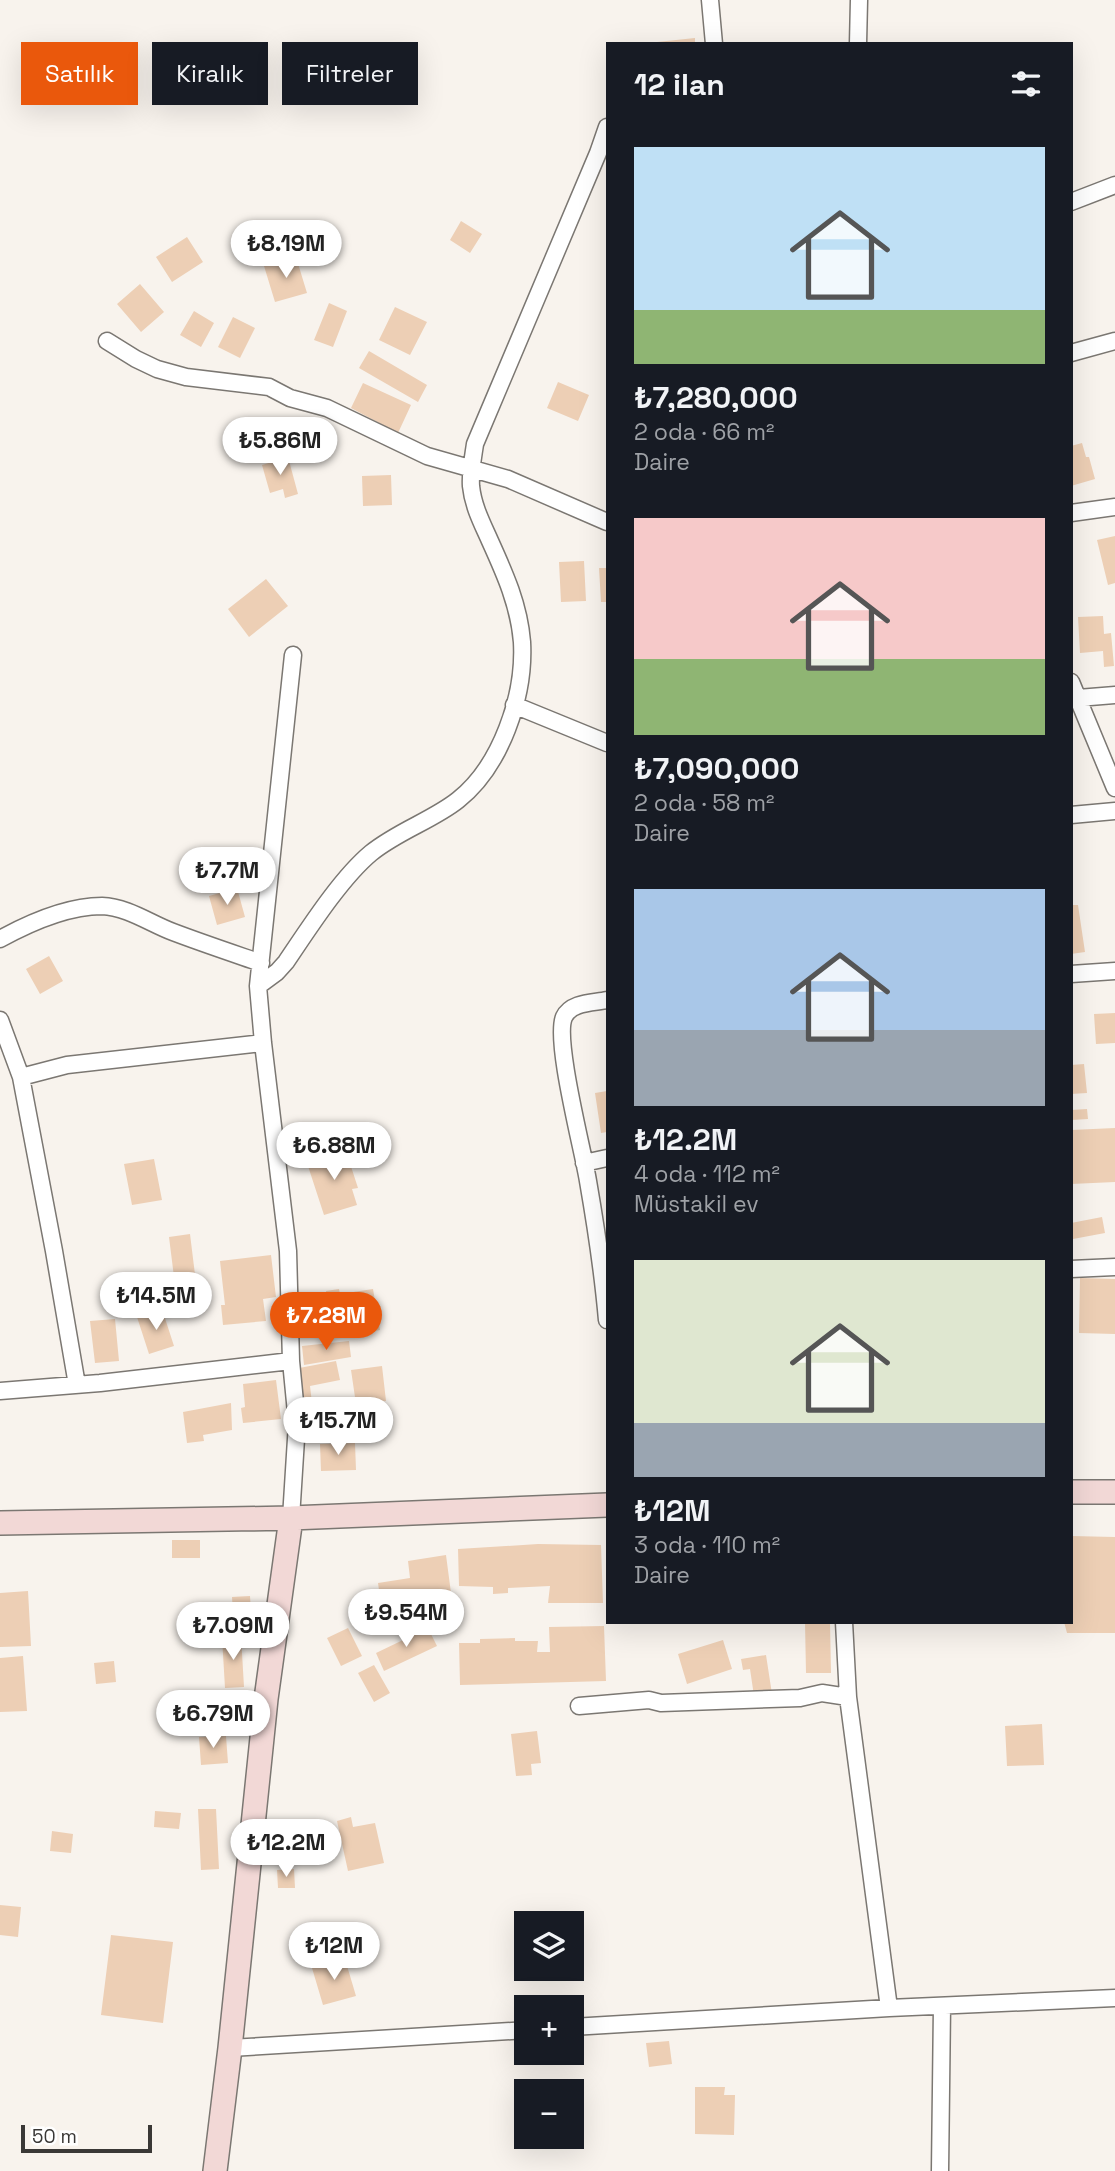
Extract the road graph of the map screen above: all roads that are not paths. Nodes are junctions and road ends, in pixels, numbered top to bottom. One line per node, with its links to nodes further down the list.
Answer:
1 (710, 0): 3 (street)
2 (859, 0): 4 (street)
3 (714, 42)
4 (858, 42)
5 (606, 130): 11 (street)
6 (1115, 186): 7 (street)
7 (1073, 201)
8 (107, 341): 11 (street)
9 (1115, 341): 10 (street)
10 (1073, 352)
11 (471, 468): 14 (street); 19 (street)
12 (1115, 508): 13 (street)
13 (1073, 513)
14 (606, 522)
15 (293, 655): 25 (street)
16 (1073, 687): 18 (street)
17 (1115, 695): 18 (street)
18 (1078, 698): 21 (street)
19 (514, 705): 20 (street); 28 (street)
20 (606, 743)
21 (1115, 788)
22 (1115, 811): 23 (street)
23 (1073, 815)
24 (0, 939): 25 (street)
25 (261, 962): 28 (street)
26 (1115, 971): 27 (street)
27 (1073, 974)
28 (258, 986): 31 (street)
29 (606, 1000): 34 (street)
30 (0, 1020): 32 (street)
31 (263, 1042): 32 (street); 38 (street)
32 (22, 1077): 39 (street)
33 (606, 1158): 34 (street)
34 (584, 1163): 37 (street)
35 (1115, 1267): 36 (street)
36 (1073, 1269)
37 (606, 1305)
38 (291, 1361): 39 (street); 44 (street)
39 (77, 1385): 40 (street)
40 (0, 1391)
41 (1073, 1492): 42 (street)
42 (1115, 1492)
43 (606, 1505): 44 (street)
44 (291, 1518): 45 (street); 54 (street)
45 (0, 1523)
46 (844, 1624): 47 (street)
47 (848, 1697): 48 (street); 51 (street)
48 (579, 1706)
49 (1115, 1998): 50 (street)
50 (942, 2006): 51 (street); 56 (street)
51 (889, 2008): 52 (street)
52 (584, 2026)
53 (514, 2031): 54 (street)
54 (230, 2048): 55 (street)
55 (215, 2171)
56 (940, 2171)

